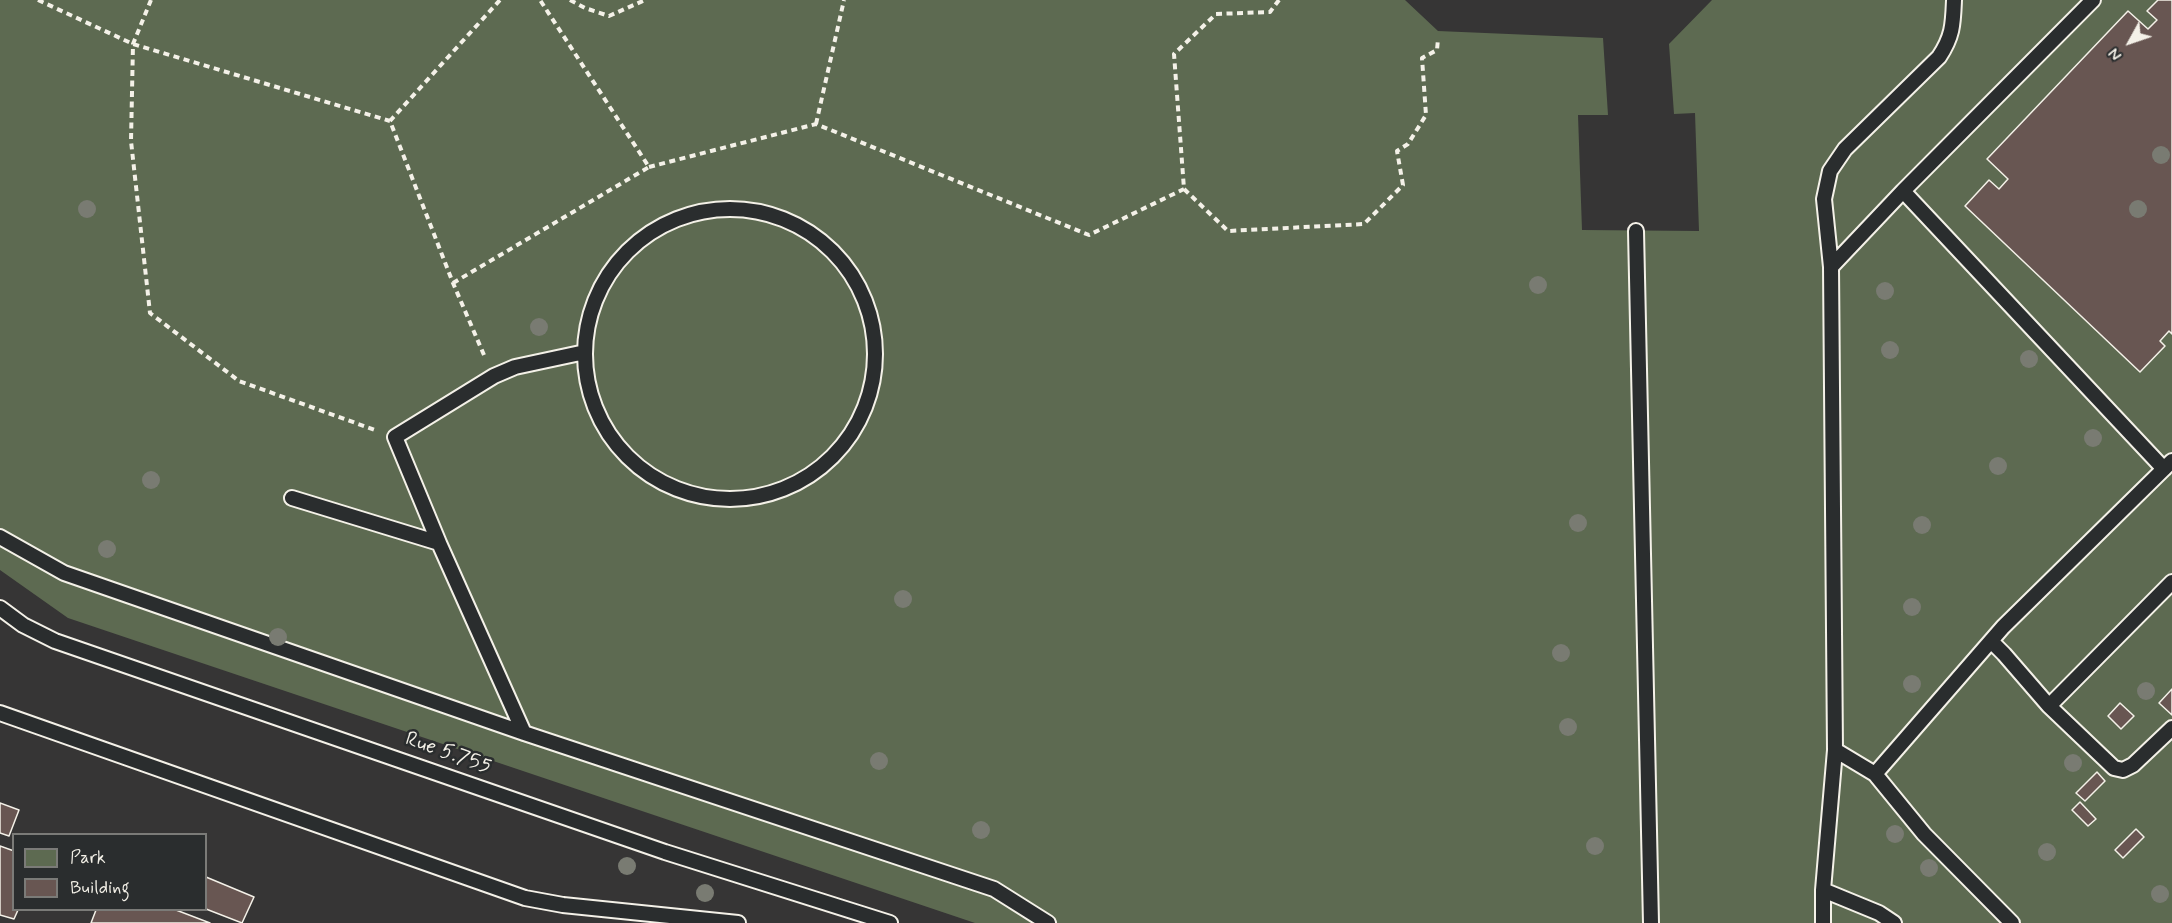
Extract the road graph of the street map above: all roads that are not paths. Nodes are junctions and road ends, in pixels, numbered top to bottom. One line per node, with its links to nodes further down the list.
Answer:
1 (1954, 0): 5 (lane)
2 (2092, 0): 3 (lane)
3 (1903, 191): 5 (lane); 7 (lane)
4 (1636, 231): 24 (lane)
5 (1831, 267): 18 (lane)
6 (585, 352): 6 (lane); 10 (lane)
7 (2168, 465): 13 (lane)
8 (292, 498): 10 (lane)
9 (0, 537): 17 (lane)
10 (439, 543): 17 (lane)
11 (2172, 582): 14 (lane)
12 (0, 608): 22 (lane, Rue 5.755)
13 (1990, 640): 14 (lane); 19 (lane)
14 (2049, 706): 16 (lane)
15 (0, 713): 21 (lane)
16 (2172, 728)
17 (524, 733): 23 (lane)
18 (1835, 750): 19 (lane); 20 (lane)
19 (1875, 774): 27 (lane)
20 (1823, 890): 25 (lane); 26 (lane)
21 (738, 923)
22 (890, 923)
23 (1048, 923)
24 (1652, 923)
25 (1823, 923)
26 (1894, 923)
27 (2012, 923)

